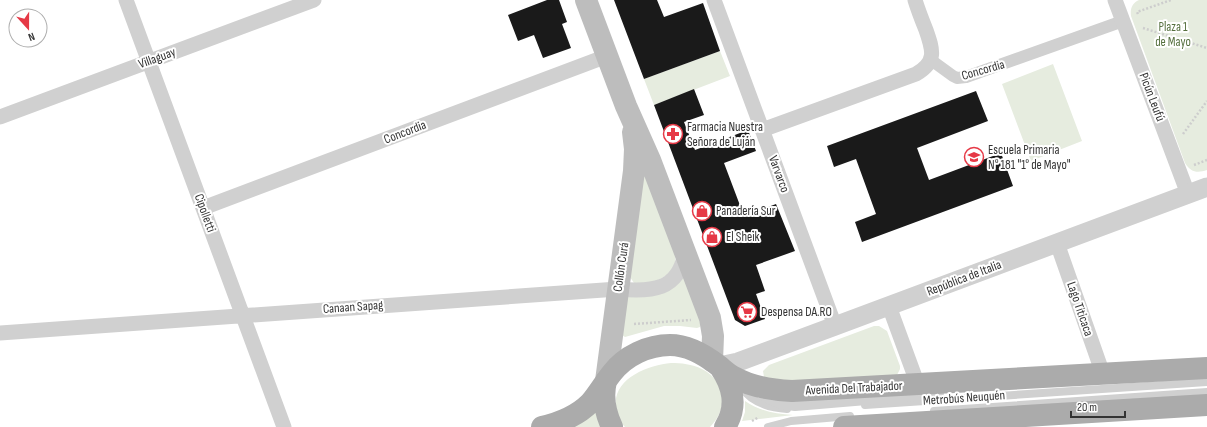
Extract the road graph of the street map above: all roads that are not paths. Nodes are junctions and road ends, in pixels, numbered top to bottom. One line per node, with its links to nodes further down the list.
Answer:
1 (126, 0): 10 (street, Cipolletti)
2 (314, 0): 10 (street, Villaguay)
3 (586, 0): 8 (main road, Collón Curá)
4 (714, 0): 13 (street, Varvarco)
5 (915, 0): 9 (street)
6 (1115, 0): 7 (street, Picún Leufú)
7 (1123, 21): 9 (street, Concordia); 15 (street, Picún Leufú)
8 (607, 56): 11 (main road, Collón Curá); 16 (street, Concordia)
9 (931, 60): 13 (street)
10 (149, 61): 12 (street, Villaguay); 16 (street, Cipolletti)
11 (626, 106): 18 (main road, Collón Curá); 19 (main road, Collón Curá)
12 (0, 116)
13 (762, 130): 22 (street, Varvarco)
14 (1207, 187): 15 (street, República de Italia)
15 (1188, 194): 17 (street, República de Italia)
16 (203, 208): 21 (street, Cipolletti)
17 (1057, 243): 20 (street, República de Italia); 26 (street, Lago Titicaca)
18 (685, 252): 19 (street, Canaan Sapag); 24 (main road, Collón Curá)
19 (618, 289): 21 (street, Canaan Sapag); 27 (main road, Collón Curá)
20 (889, 306): 22 (street, República de Italia); 29 (street)
21 (243, 315): 23 (street, Canaan Sapag); 38 (street, Cipolletti)
22 (835, 326): 24 (street, República de Italia)
23 (0, 333)
24 (721, 368): 27 (main road, Avenida Del Trabajador); 28 (lane, Metrobús Neuquén); 29 (main road, Avenida Del Trabajador); 42 (main road)
25 (1207, 368): 26 (main road, Avenida Del Trabajador)
26 (1103, 374): 29 (main road, Avenida Del Trabajador)
27 (606, 381): 36 (main road, Avenida Del Trabajador); 41 (main road, Collón Curá)
28 (1207, 382)
29 (918, 385)
30 (1207, 392): 35 (lane, Metrobús Neuquén)
31 (938, 393): 31 (street)
32 (1207, 396): 33 (street)
33 (1207, 401)
34 (1207, 405): 37 (main road)
35 (929, 411)
36 (577, 413): 39 (main road, Avenida Del Trabajador); 40 (lane)
37 (851, 421): 43 (lane)
38 (284, 427)
39 (542, 427)
40 (554, 427)
41 (612, 427)
42 (725, 427)
43 (768, 427)

